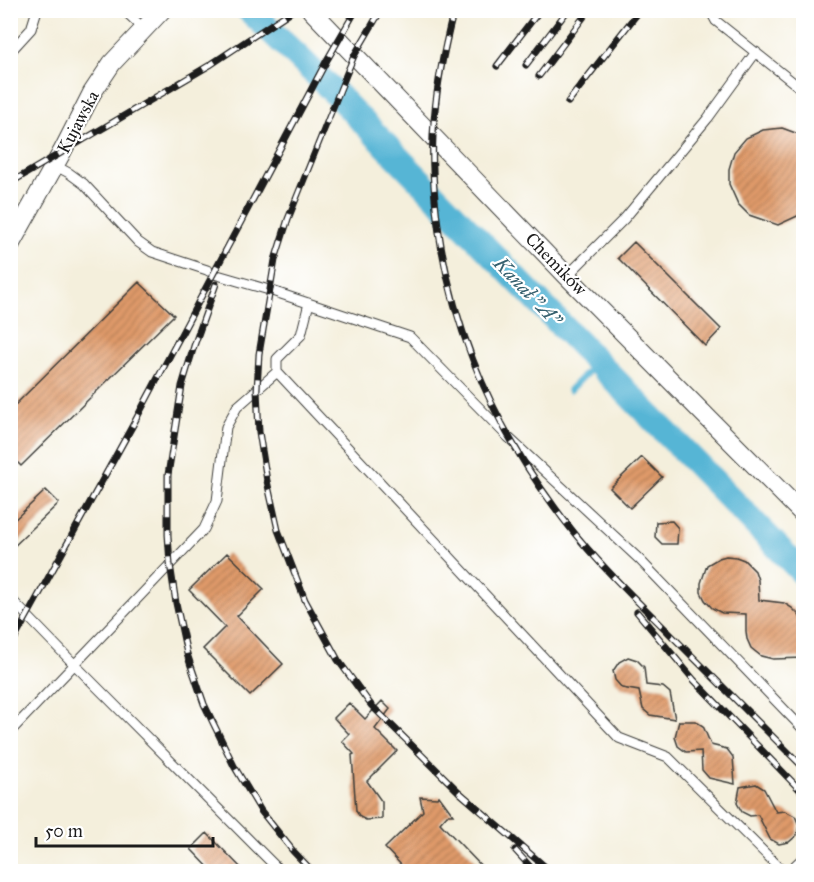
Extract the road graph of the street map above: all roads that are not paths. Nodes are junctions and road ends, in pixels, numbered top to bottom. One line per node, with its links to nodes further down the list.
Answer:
1 (38, 10): 7 (lane)
2 (124, 10): 6 (lane)
3 (162, 10): 6 (street, Kujawska)
4 (311, 10): 12 (street, Chemików)
5 (710, 10): 8 (lane)
6 (144, 29): 10 (street, Kujawska)
7 (10, 52)
8 (756, 52): 9 (lane); 12 (lane)
9 (804, 91)
10 (54, 165): 11 (street, Kujawska); 13 (lane)
11 (10, 245)
12 (567, 276): 15 (street, Chemików)
13 (309, 303): 14 (lane); 18 (lane)
14 (277, 372): 17 (lane); 22 (lane)
15 (804, 515)
16 (10, 598): 17 (lane)
17 (74, 664): 19 (lane); 21 (lane)
18 (804, 730)
19 (10, 732)
20 (804, 857): 22 (lane)
21 (281, 872)
22 (786, 872)

